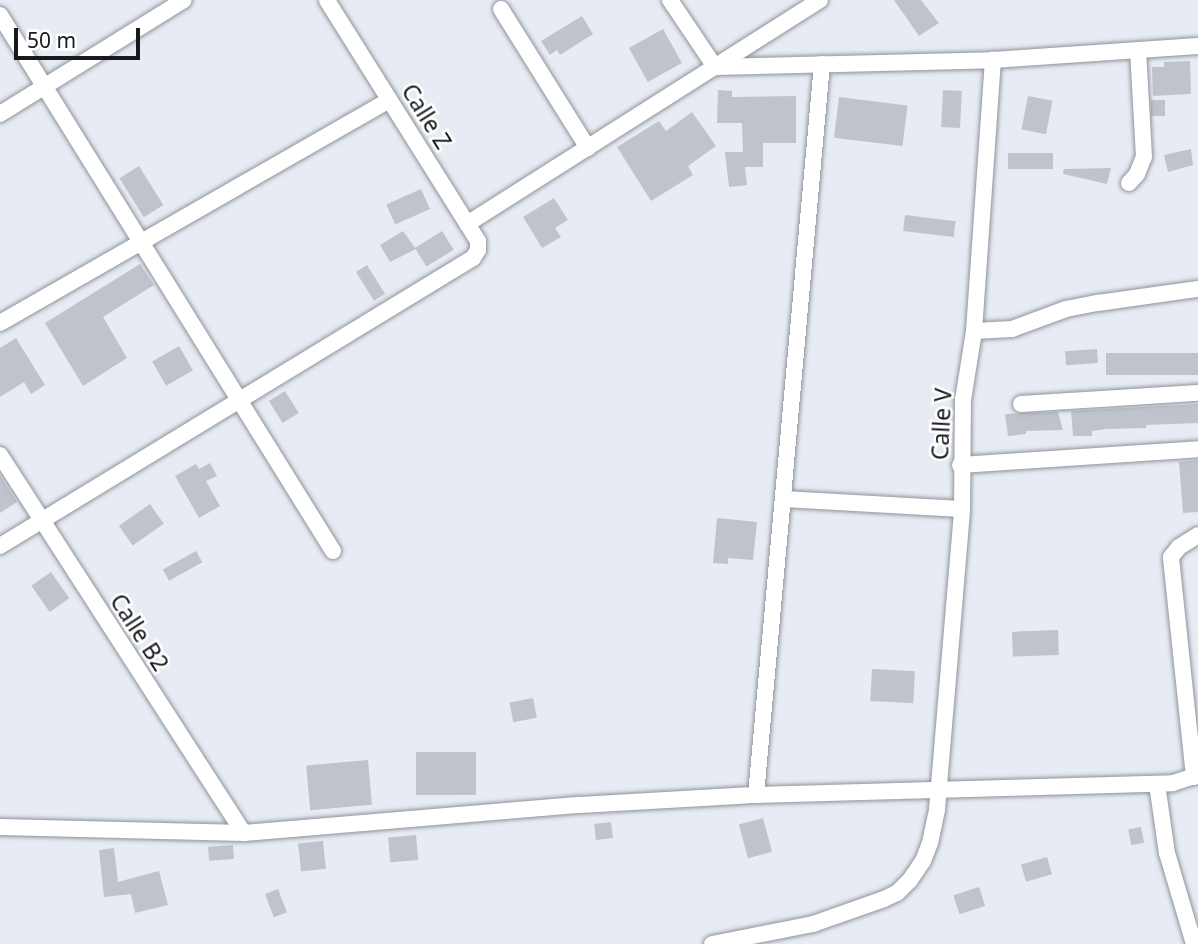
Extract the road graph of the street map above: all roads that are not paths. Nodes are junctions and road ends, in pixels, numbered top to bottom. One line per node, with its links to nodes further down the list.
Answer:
1 (184, 0): 12 (street)
2 (327, 0): 13 (street, Calle Z)
3 (670, 0): 11 (street)
4 (820, 0): 11 (street)
5 (501, 9): 15 (street)
6 (0, 15): 12 (street)
7 (1198, 46): 8 (street)
8 (1138, 50): 9 (street); 16 (street)
9 (993, 60): 10 (street); 21 (street, Calle V)
10 (822, 64): 11 (street); 28 (street)
11 (715, 67): 15 (street)
12 (44, 86): 14 (street); 18 (street)
13 (390, 100): 17 (street, Calle Z); 18 (street)
14 (0, 114)
15 (588, 148): 17 (street)
16 (1129, 183)
17 (467, 223): 23 (street, Calle Z)
18 (141, 242): 20 (street); 23 (street)
19 (1198, 289): 21 (street)
20 (0, 323)
21 (974, 331): 27 (street, Calle V)
22 (1198, 393): 24 (street)
23 (240, 402): 30 (street); 33 (street)
24 (1021, 404)
25 (1198, 449): 27 (street)
26 (0, 455): 30 (street, Calle B2)
27 (960, 465): 29 (street, Calle V)
28 (783, 499): 29 (street); 37 (street)
29 (962, 509): 36 (street, Calle V)
30 (41, 518): 32 (street); 39 (street, Calle B2)
31 (1198, 535): 34 (street)
32 (0, 546)
33 (333, 551)
34 (1196, 776): 35 (street)
35 (1157, 784): 36 (street); 41 (street)
36 (938, 792): 37 (street); 40 (street, Calle V)
37 (756, 795): 39 (street)
38 (0, 827): 39 (street)
39 (244, 832)
40 (712, 944)
41 (1194, 944)

